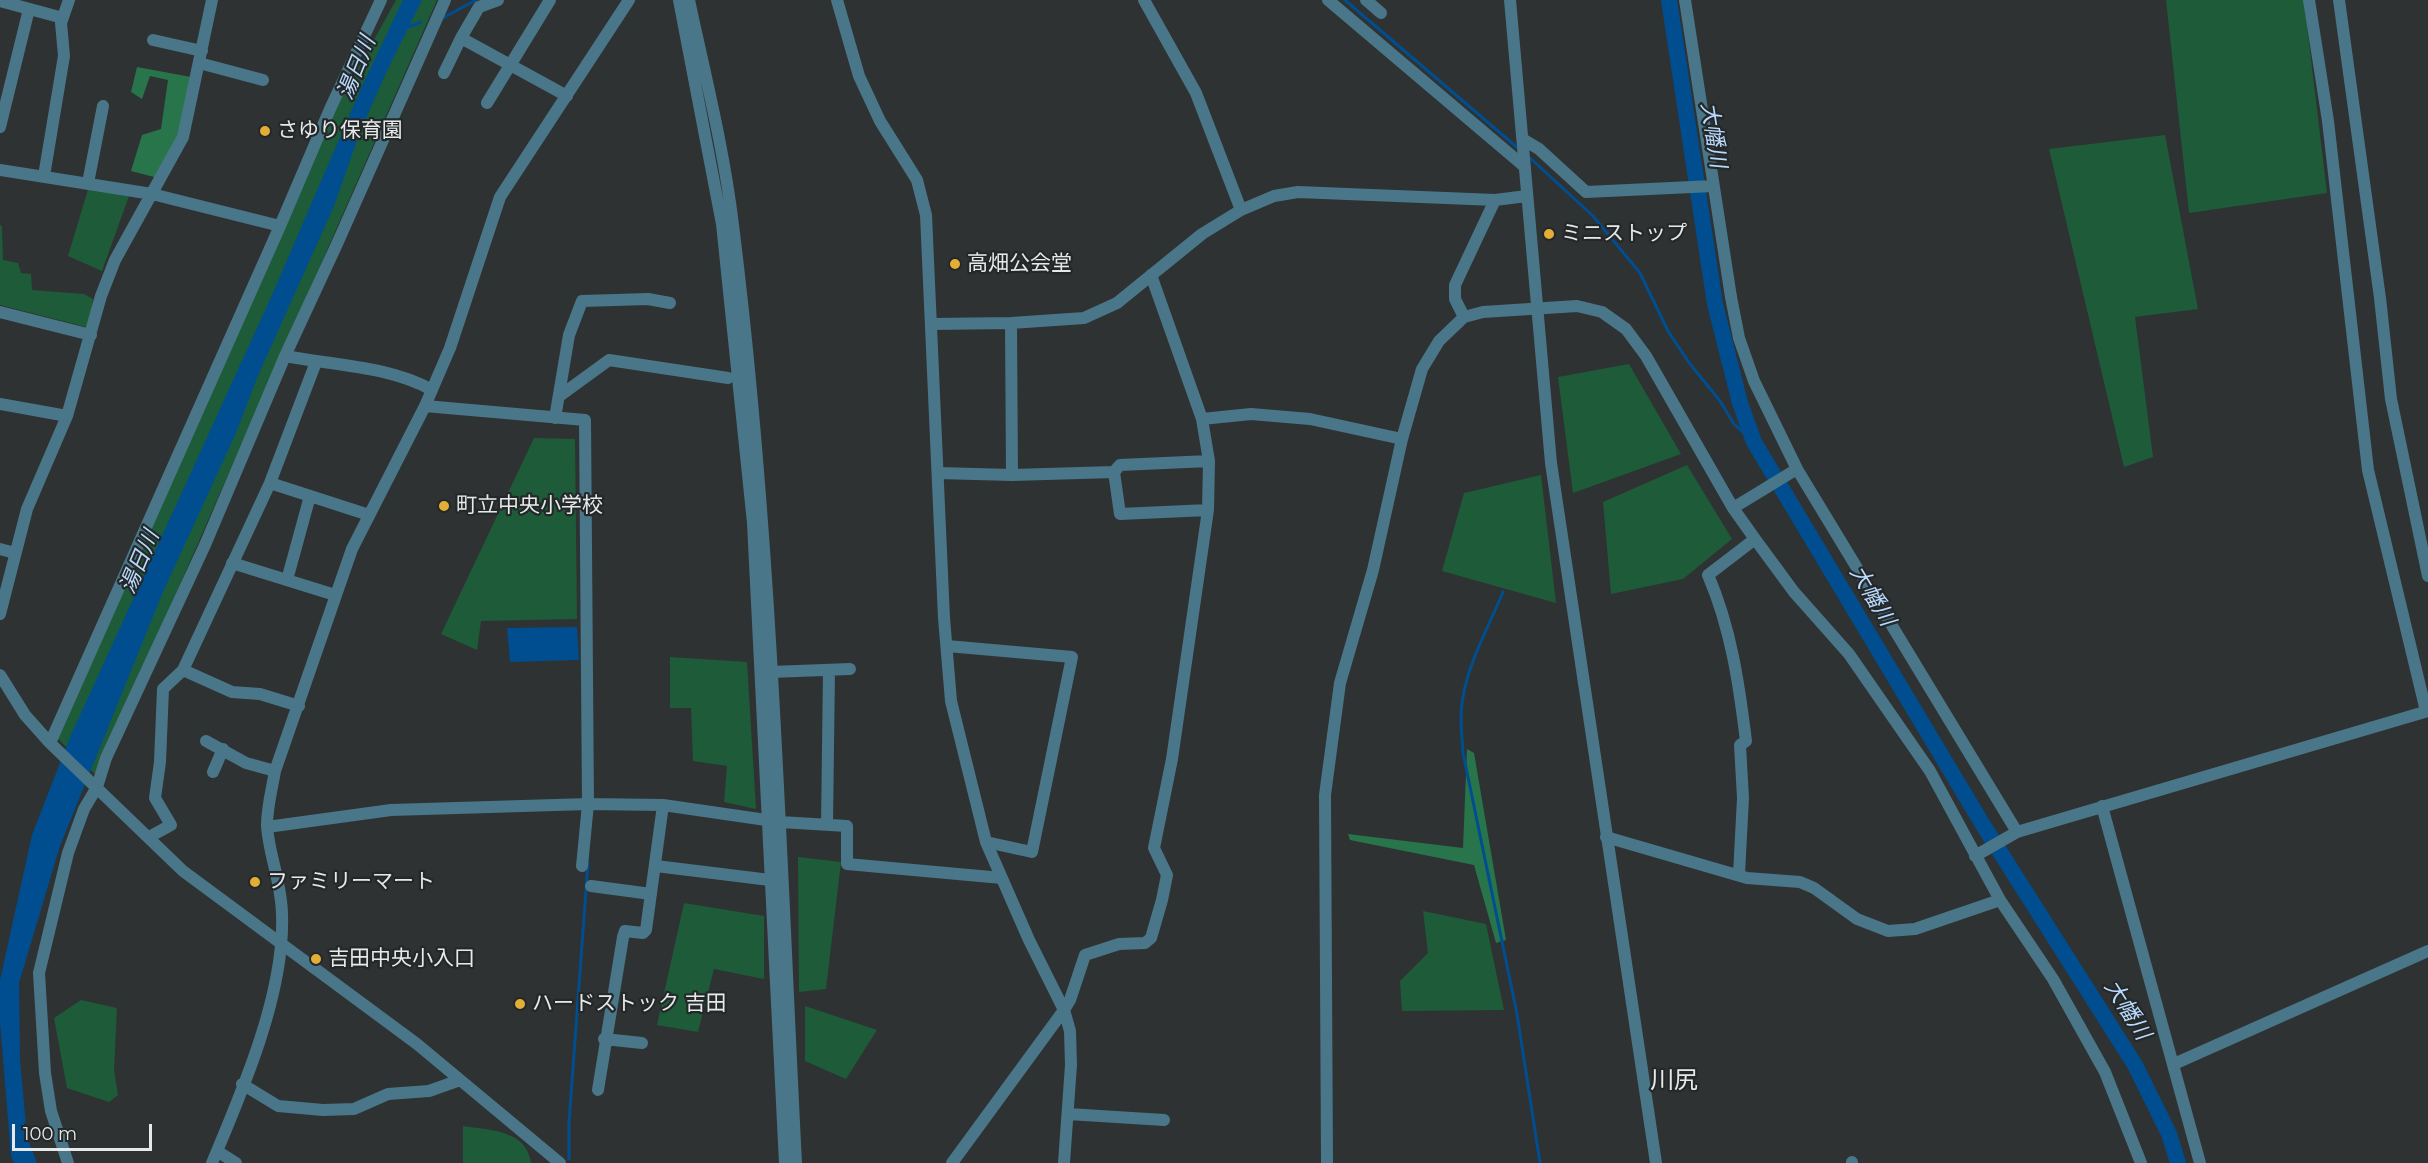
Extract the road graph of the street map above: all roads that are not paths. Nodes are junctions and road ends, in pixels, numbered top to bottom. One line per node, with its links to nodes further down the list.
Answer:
1 (69, 0): 21 (street)
2 (212, 0): 24 (street)
3 (381, 0): 43 (street)
4 (445, 0): 52 (street)
5 (498, 0): 22 (street)
6 (550, 0): 25 (street)
7 (629, 0): 29 (street)
8 (679, 0): 98 (street)
9 (689, 0): 85 (street)
10 (837, 0): 50 (street)
11 (1144, 0): 42 (street)
12 (1328, 0): 34 (street)
13 (1366, 0): 20 (street)
14 (1510, 0): 33 (street)
15 (1685, 0): 38 (street)
16 (2308, 0): 88 (street)
17 (2339, 0): 77 (street)
18 (0, 1): 19 (street)
19 (29, 9): 21 (street); 28 (street)
20 (1380, 13)
21 (63, 18): 36 (street)
22 (461, 38): 25 (street); 26 (street)
23 (153, 40): 24 (street)
24 (201, 57): 27 (street); 39 (street)
25 (510, 64): 29 (street); 30 (street)
26 (444, 73)
27 (263, 80)
28 (4, 82): 32 (street)
29 (567, 96): 55 (street)
30 (488, 103)
31 (103, 106): 37 (street)
32 (0, 126)
33 (1524, 143): 34 (street); 38 (street)
34 (1525, 164): 40 (street)
35 (0, 170): 36 (street)
36 (44, 176): 37 (street)
37 (88, 183): 39 (street)
38 (1713, 186): 64 (street)
39 (152, 195): 43 (street); 51 (street)
40 (1527, 196): 41 (street); 46 (street)
41 (1495, 200): 42 (street); 48 (street)
42 (1241, 210): 44 (street)
43 (280, 226): 90 (street)
44 (1152, 276): 49 (street); 61 (street)
45 (670, 303): 56 (street)
46 (1537, 308): 48 (street); 70 (street); 103 (street)
47 (0, 312): 51 (street)
48 (1464, 317): 62 (street)
49 (1011, 323): 50 (street); 67 (street)
50 (932, 324): 66 (street)
51 (90, 335): 59 (street)
52 (285, 356): 53 (street); 94 (street)
53 (316, 362): 55 (street); 68 (street)
54 (728, 378): 56 (street)
55 (432, 390): 58 (street)
56 (561, 395): 60 (street)
57 (0, 404): 59 (street)
58 (425, 406): 60 (street); 72 (street)
59 (67, 416): 75 (street)
60 (555, 417): 95 (street)
61 (1202, 419): 62 (street); 63 (street)
62 (1402, 439): 133 (street)
63 (1209, 461): 65 (street); 71 (street)
64 (1797, 469): 70 (street); 101 (street)
65 (1114, 471): 67 (street); 71 (street)
66 (938, 473): 67 (street); 81 (street)
67 (1012, 475)
68 (270, 483): 69 (street); 76 (street)
69 (310, 496): 72 (street); 78 (street)
70 (1733, 508): 73 (street)
71 (1208, 510): 116 (street)
72 (369, 515): 79 (street)
73 (1755, 539): 105 (street); 108 (street)
74 (0, 549): 75 (street)
75 (15, 553): 80 (street)
76 (232, 563): 78 (street); 83 (street)
77 (2428, 576)
78 (287, 580): 79 (street)
79 (335, 595): 87 (street)
80 (0, 614)
81 (947, 646): 104 (street); 104 (street)
82 (850, 669): 84 (street)
83 (183, 670): 87 (street); 102 (street)
84 (829, 670): 85 (street); 99 (street)
85 (771, 672): 98 (street)
86 (0, 675): 90 (street)
87 (298, 706): 92 (street)
88 (2427, 711): 97 (street)
89 (206, 741): 91 (street)
90 (52, 745): 94 (street)
91 (223, 749): 92 (street); 93 (street)
92 (275, 771): 100 (street)
93 (213, 772)
94 (97, 787): 102 (street); 126 (street)
95 (588, 804): 96 (street); 100 (street); 106 (street)
96 (663, 805): 98 (street); 107 (street)
97 (2102, 806): 101 (street); 119 (street)
98 (773, 821): 99 (street); 110 (street); 130 (street)
99 (827, 825): 109 (street)
100 (267, 827): 114 (street)
101 (2018, 832): 105 (street)
102 (148, 837): 114 (street)
103 (1606, 837): 108 (street); 134 (street)
104 (986, 842): 109 (street)
105 (1980, 854): 113 (street)
106 (582, 866)
107 (656, 866): 110 (street); 112 (street)
108 (1738, 874): 113 (street)
109 (1002, 878): 116 (street)
110 (770, 880): 129 (street)
111 (591, 886): 112 (street)
112 (651, 894): 117 (street)
113 (2000, 900): 135 (street)
114 (281, 942): 120 (street); 121 (street)
115 (2428, 951): 119 (street)
116 (1064, 1010): 123 (street); 131 (street)
117 (604, 1039): 118 (street); 122 (street)
118 (642, 1043)
119 (2174, 1064): 136 (street)
120 (460, 1080): 121 (street); 128 (street)
121 (242, 1084): 125 (street)
122 (598, 1090)
123 (1068, 1114): 124 (street); 132 (street)
124 (1164, 1120)
125 (214, 1157): 127 (street)
126 (68, 1163)
127 (236, 1163)
128 (560, 1163)
129 (785, 1163)
130 (796, 1163)
131 (952, 1163)
132 (1064, 1163)
133 (1326, 1163)
134 (1656, 1163)
135 (2141, 1163)
136 (2200, 1163)

